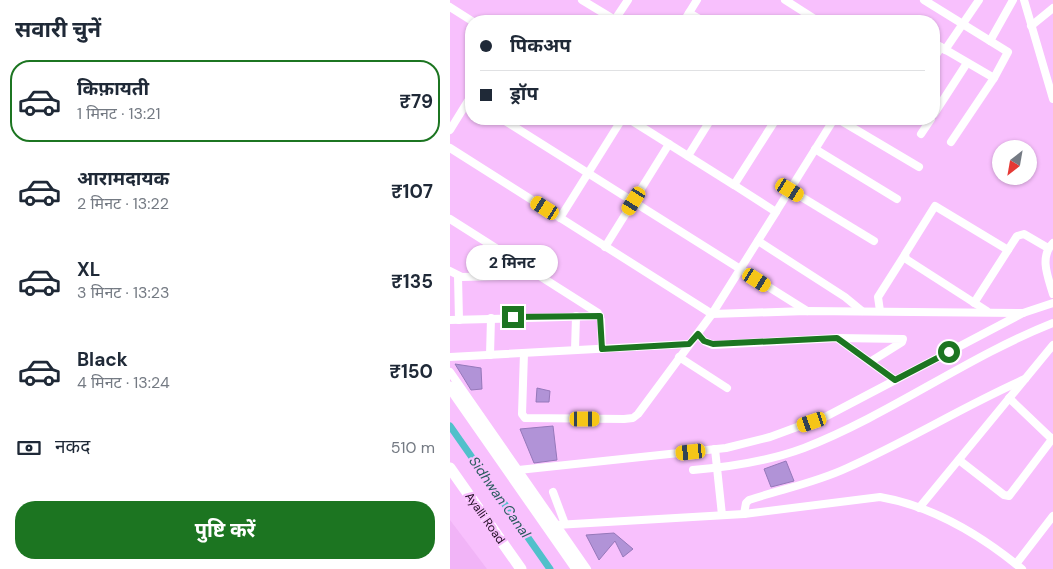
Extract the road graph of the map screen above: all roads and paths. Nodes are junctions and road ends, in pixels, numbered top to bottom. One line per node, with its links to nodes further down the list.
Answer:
1 (582, 0): 12 (street)
2 (628, 0): 13 (street)
3 (697, 0): 11 (street)
4 (980, 0): 17 (street)
5 (1013, 0): 19 (street)
6 (1024, 0): 18 (street)
7 (788, 1): 15 (street)
8 (929, 1): 17 (street)
9 (450, 7): 16 (street)
10 (1053, 8): 18 (street)
11 (689, 13): 14 (street)
12 (605, 15)
13 (618, 15)
14 (692, 15)
15 (809, 15)
16 (465, 17)
17 (963, 24): 19 (street); 21 (street)
18 (1032, 26): 25 (street)
19 (990, 41): 24 (street)
20 (940, 47): 21 (street)
21 (943, 49): 22 (street); 23 (street)
22 (940, 52)
23 (967, 64): 24 (street); 27 (street)
24 (994, 78): 40 (street)
25 (1052, 88): 26 (street)
26 (1053, 99)
27 (940, 105)
28 (465, 107): 38 (street)
29 (512, 125): 46 (street)
30 (618, 125): 46 (street)
31 (638, 125): 37 (street)
32 (708, 125): 44 (street)
33 (772, 125): 47 (street)
34 (830, 125): 43 (street)
35 (848, 125): 45 (street)
36 (926, 125): 39 (street)
37 (641, 127): 41 (street)
38 (450, 130)
39 (920, 134)
40 (951, 142)
41 (669, 144): 44 (street); 50 (street)
42 (450, 148): 52 (street)
43 (815, 149): 48 (street); 49 (street)
44 (688, 156): 47 (street)
45 (919, 167)
46 (588, 172): 50 (street); 52 (street)
47 (734, 185): 51 (street)
48 (790, 190): 51 (street); 54 (street)
49 (897, 198)
50 (634, 201): 57 (street); 60 (street)
51 (776, 212): 55 (street)
52 (560, 218): 57 (street)
53 (450, 219): 62 (street)
54 (874, 240)
55 (758, 241): 60 (street); 68 (street)
56 (1050, 245): 58 (street); 64 (street)
57 (605, 247): 72 (street)
58 (1008, 250): 59 (street); 65 (street)
59 (904, 256): 65 (street); 69 (street)
60 (740, 269): 67 (street); 72 (street)
61 (450, 271): 63 (street)
62 (539, 275): 63 (street); 74 (street)
63 (458, 276): 77 (street)
64 (1053, 294)
65 (974, 303): 70 (street)
66 (1053, 303): 71 (street)
67 (807, 311): 68 (street); 72 (street)
68 (862, 311): 69 (street)
69 (880, 311): 70 (street)
70 (987, 311): 71 (street)
71 (1023, 313): 92 (street)
72 (712, 314): 79 (street)
73 (576, 316): 74 (street); 75 (street); 84 (street)
74 (600, 316): 83 (street)
75 (491, 318): 77 (street); 86 (street)
76 (450, 320): 77 (street)
77 (460, 320)
78 (1053, 323): 97 (street)
79 (698, 334): 80 (street); 81 (street)
80 (837, 338): 89 (street); 89 (street)
81 (689, 344): 83 (street); 88 (street)
82 (1053, 345): 91 (street)
83 (602, 349): 84 (street)
84 (575, 350): 85 (street)
85 (524, 353): 86 (street); 88 (street)
86 (490, 354): 87 (street)
87 (450, 356)
88 (680, 357): 94 (street)
89 (870, 362): 92 (street)
90 (450, 372): 101 (street)
91 (1025, 379): 95 (street); 104 (street)
92 (895, 380): 97 (street)
93 (450, 388): 101 (highway)
94 (727, 388)
95 (1009, 398): 96 (street); 98 (street)
96 (1052, 438): 98 (street)
97 (715, 458): 100 (street); 101 (street); 105 (street)
98 (959, 460): 103 (street)
99 (450, 468): 110 (highway, Ayalli Road)
100 (693, 470)
101 (517, 476): 108 (street); 111 (highway)
102 (553, 492): 107 (street)
103 (919, 508): 104 (street); 109 (street)
104 (744, 514): 105 (street)
105 (722, 515): 107 (street)
106 (1053, 516): 109 (street)
107 (565, 524): 108 (street)
108 (556, 525): 112 (street)
109 (1019, 567)
110 (521, 569)
111 (577, 569)
112 (587, 569)

